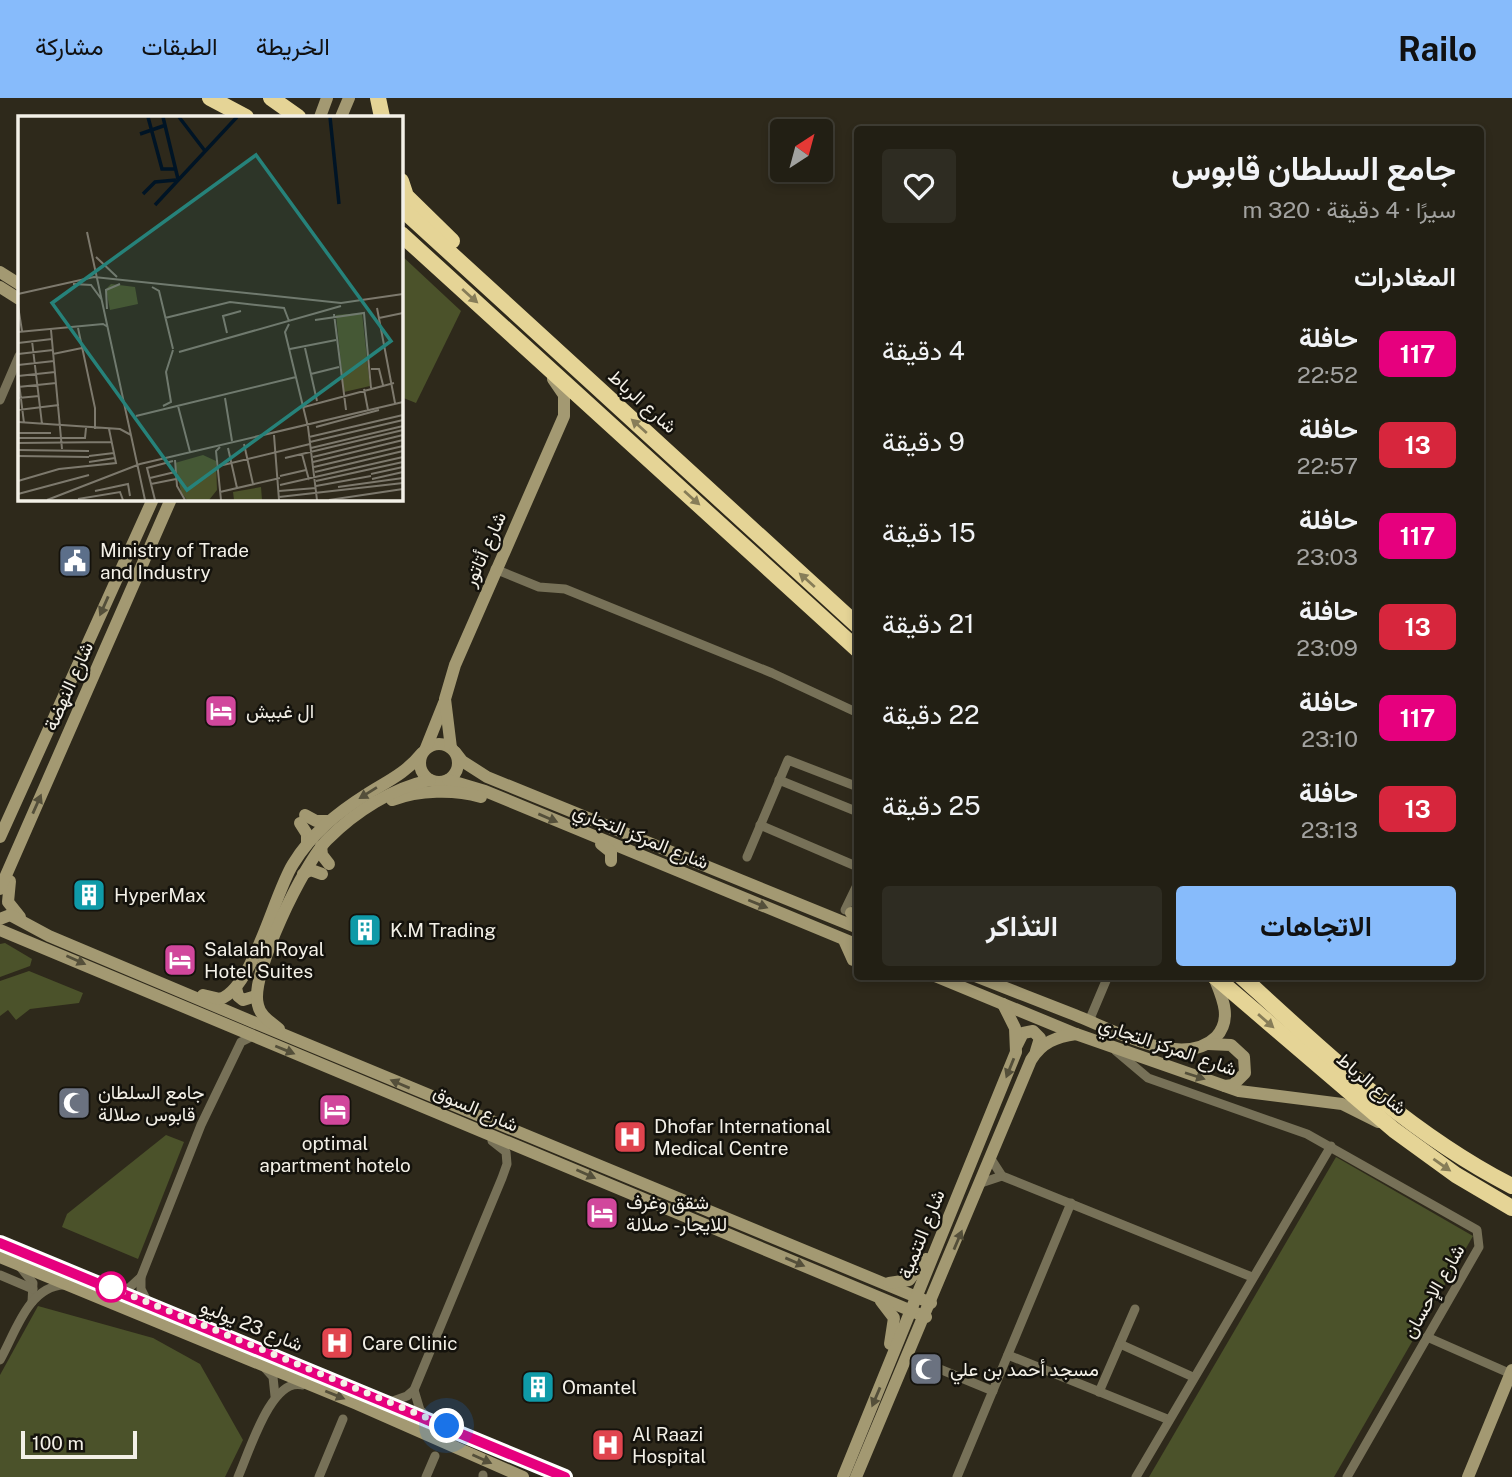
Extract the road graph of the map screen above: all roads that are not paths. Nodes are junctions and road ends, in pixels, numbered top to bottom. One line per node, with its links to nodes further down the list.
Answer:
1 (196, 98): 7 (highway)
2 (210, 98): 8 (highway)
3 (271, 98): 9 (highway)
4 (327, 98): 10 (street)
5 (349, 98): 11 (street)
6 (378, 98): 12 (highway)
7 (225, 116)
8 (244, 116)
9 (297, 116)
10 (320, 116)
11 (341, 116)
12 (382, 116)
13 (402, 184): 22 (highway)
14 (402, 209): 22 (highway, شارع الرباط)
15 (402, 235): 18 (highway, شارع الرباط)
16 (402, 246): 18 (highway)
17 (0, 272): 19 (street)
18 (449, 277): 23 (highway, شارع الرباط, one-way to 23)
19 (18, 283)
20 (0, 287): 21 (street)
21 (18, 298)
22 (531, 328): 29 (highway, شارع الرباط, one-way to 22)
23 (518, 339): 28 (street, شارع أتاتور); 30 (highway, شارع الرباط, one-way to 30)
24 (18, 358): 25 (street)
25 (0, 400)
26 (153, 500): 45 (street, شارع النهضة, one-way to 45)
27 (171, 500): 48 (street, شارع النهضة, one-way to 27)
28 (495, 569): 31 (street, شارع أتاتور); 32 (street)
29 (854, 622)
30 (854, 646)
31 (445, 699): 33 (street, شارع أتاتور); 34 (street, شارع أتاتور)
32 (854, 711)
33 (424, 750): 34 (street); 35 (street); 42 (street, one-way to 42)
34 (453, 750): 36 (street); 58 (street, شارع المركز التجاري)
35 (430, 780): 36 (street); 40 (street)
36 (448, 780): 39 (street, شارع المركز التجاري)
37 (779, 780): 38 (street); 41 (street); 43 (street)
38 (854, 785)
39 (513, 803): 40 (street); 44 (street, شارع المركز التجاري, one-way to 44)
40 (369, 808): 47 (street)
41 (854, 810)
42 (328, 821): 46 (street); 46 (street)
43 (760, 825): 49 (street); 53 (street)
44 (583, 833): 50 (street); 52 (street, شارع المركز التجاري)
45 (0, 837)
46 (307, 844): 70 (street)
47 (321, 846): 54 (street); 54 (street)
48 (18, 848): 55 (street, شارع النهضة); 57 (street)
49 (747, 857)
50 (611, 861)
51 (626, 865): 52 (street)
52 (661, 865): 61 (street, شارع المركز التجاري, one-way to 61)
53 (854, 865)
54 (303, 874): 72 (street)
55 (0, 889)
56 (0, 919): 57 (street, شارع السوق)
57 (28, 925): 71 (street, شارع السوق)
58 (854, 926)
59 (0, 930): 60 (street, شارع السوق)
60 (6, 937): 77 (street, شارع السوق, one-way to 77)
61 (844, 939): 62 (street, شارع المركز التجاري); 63 (street)
62 (854, 943)
63 (853, 960)
64 (945, 980): 73 (street, شارع المركز التجاري)
65 (985, 980): 74 (street, شارع المركز التجاري)
66 (1106, 980): 74 (street)
67 (1215, 980): 78 (street, شارع المركز التجاري)
68 (1219, 980): 84 (highway, شارع الرباط, one-way to 84)
69 (1245, 980): 91 (highway, شارع الرباط)
70 (236, 988): 71 (street); 72 (street)
71 (179, 991): 76 (street, شارع السوق)
72 (257, 996): 76 (street)
73 (1003, 1004): 75 (street, شارع المركز التجاري); 79 (street)
74 (1089, 1021): 78 (street, شارع المركز التجاري)
75 (1076, 1034): 80 (street, شارع المركز التجاري); 81 (street)
76 (288, 1036): 101 (street, شارع السوق, one-way to 76)
77 (251, 1037): 83 (street, شارع السوق, one-way to 83); 99 (street)
78 (1209, 1045): 82 (street)
79 (1017, 1046): 81 (street); 95 (street, شارع التنمية, one-way to 95)
80 (1114, 1048): 82 (street, شارع المركز التجاري, one-way to 82); 85 (street)
81 (1035, 1055): 86 (street, شارع التنمية)
82 (1224, 1086): 84 (street, شارع المركز التجاري)
83 (440, 1114): 87 (street, شارع السوق); 88 (street)
84 (1394, 1130): 93 (highway, شارع الرباط, one-way to 93)
85 (1331, 1146): 100 (street); 113 (street, شارع الإحسان)
86 (991, 1159): 89 (street); 90 (street, شارع التنمية)
87 (555, 1160): 88 (street); 105 (street, شارع السوق, one-way to 105)
88 (507, 1164): 124 (street)
89 (1002, 1176): 90 (street); 92 (street)
90 (981, 1183): 109 (street, شارع التنمية, one-way to 90)
91 (1512, 1186)
92 (1071, 1203): 100 (street); 116 (street)
93 (1512, 1208)
94 (0, 1243): 104 (street, شارع 23 يوليو)
95 (936, 1249): 101 (street); 106 (street, شارع التنمية)
96 (0, 1257): 97 (street, شارع 23 يوليو)
97 (17, 1264): 102 (street, شارع 23 يوليو); 103 (street)
98 (0, 1275): 103 (street)
99 (141, 1277): 104 (street); 108 (street)
100 (1251, 1277): 122 (street)
101 (884, 1283): 106 (street, شارع السوق)
102 (69, 1285): 107 (street); 119 (street, شارع 23 يوليو)
103 (33, 1289): 107 (street)
104 (118, 1290): 108 (street, شارع 23 يوليو)
105 (876, 1296): 111 (street, شارع السوق); 120 (street)
106 (916, 1297): 109 (street, شارع السوق); 111 (street, شارع التنمية)
107 (32, 1302): 115 (street)
108 (148, 1303): 128 (street, شارع 23 يوليو)
109 (931, 1303): 112 (street, شارع التنمية)
110 (1135, 1309): 114 (street)
111 (911, 1311): 112 (street, شارع السوق); 120 (street, شارع التنمية)
112 (926, 1317): 140 (street, شارع التنمية)
113 (1427, 1337): 121 (street); 143 (street, شارع الإحسان)
114 (1120, 1343): 122 (street); 126 (street)
115 (3, 1347): 117 (street)
116 (1008, 1355): 125 (street); 126 (street)
117 (0, 1360)
118 (925, 1363): 125 (street)
119 (261, 1364): 123 (street, شارع 23 يوليو); 127 (street)
120 (890, 1364): 139 (street, شارع التنمية, one-way to 139)
121 (1511, 1372): 133 (street)
122 (1193, 1377): 131 (street)
123 (310, 1384): 127 (street); 137 (street, شارع 23 يوليو, one-way to 137)
124 (414, 1390): 128 (street); 129 (street)
125 (993, 1391): 141 (street)
126 (1098, 1392): 131 (street)
127 (274, 1397): 134 (street)
128 (390, 1402): 129 (street, شارع 23 يوليو)
129 (428, 1418): 138 (street, شارع 23 يوليو)
130 (343, 1419): 135 (street)
131 (1167, 1419): 142 (street)
132 (435, 1456): 136 (street)
133 (1470, 1476)
134 (239, 1477)
135 (319, 1477)
136 (426, 1477)
137 (523, 1477)
138 (565, 1477)
139 (843, 1477)
140 (856, 1477)
141 (957, 1477)
142 (1136, 1477)
143 (1347, 1477)

